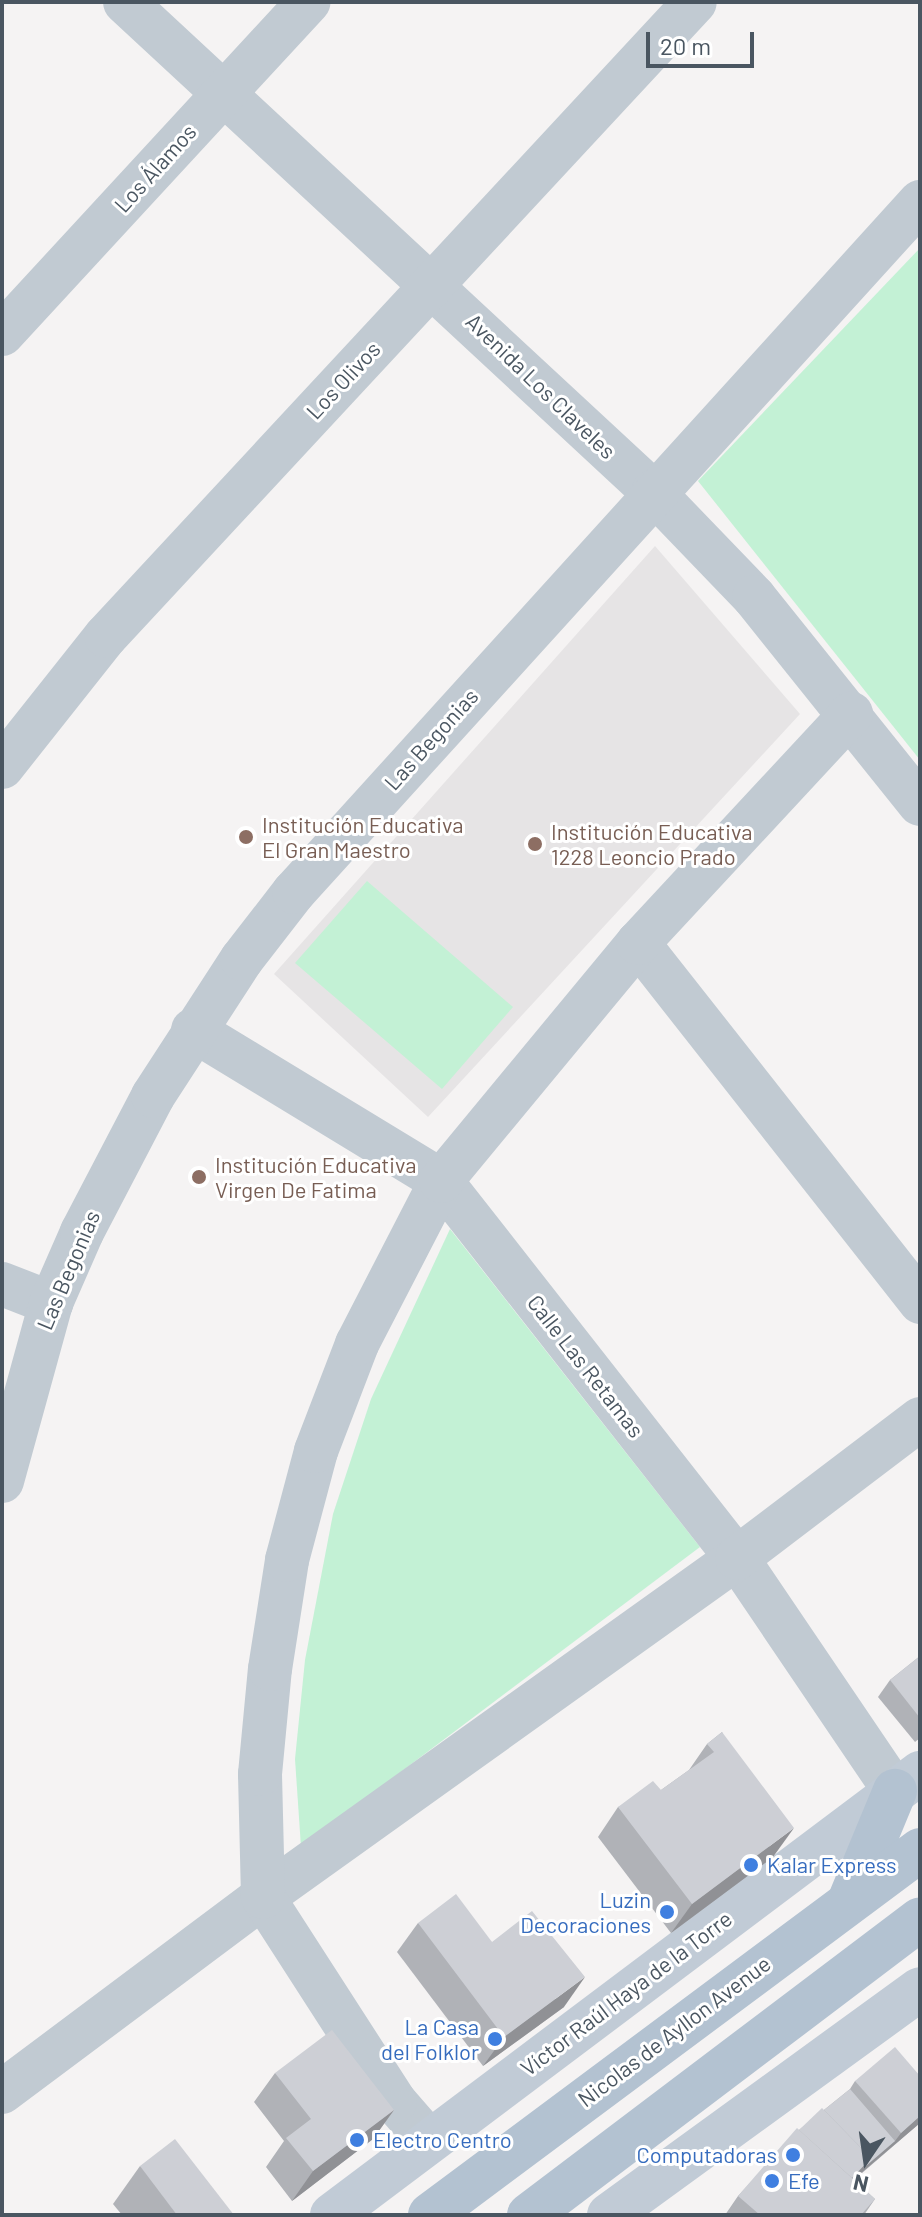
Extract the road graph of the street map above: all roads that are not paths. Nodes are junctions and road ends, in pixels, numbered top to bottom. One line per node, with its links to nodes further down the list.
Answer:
1 (125, 2): 4 (street, Avenida Los Claveles)
2 (308, 2): 4 (street, Los Álamos)
3 (695, 2): 6 (street, Los Olivos)
4 (222, 95): 6 (street, Avenida Los Claveles); 7 (street, Los Álamos)
5 (920, 202): 8 (street, Las Begonias)
6 (434, 284): 8 (street, Avenida Los Claveles); 10 (street, Los Olivos)
7 (2, 334)
8 (653, 492): 9 (street, Avenida Los Claveles); 13 (street, Las Begonias)
9 (851, 714): 11 (street, Avenida Los Claveles); 12 (street)
10 (2, 767)
11 (920, 804)
12 (638, 943): 14 (street); 16 (street)
13 (193, 1030): 14 (street, Calle Las Retamas); 17 (street, Las Begonias)
14 (441, 1181): 20 (street, Calle Las Retamas); 23 (street)
15 (2, 1284): 17 (street)
16 (920, 1302)
17 (51, 1303): 19 (street, Las Begonias)
18 (920, 1419): 20 (street)
19 (2, 1481)
20 (737, 1558): 21 (street, Calle Las Retamas); 23 (street)
21 (908, 1782): 24 (main road); 29 (street, Víctor Raúl Haya de la Torre)
22 (920, 1850): 24 (main road, Nicolas de Ayllon Avenue)
23 (263, 1897): 28 (street); 29 (street)
24 (851, 1897): 32 (main road, Nicolas de Ayllon Avenue)
25 (920, 1919): 26 (main road)
26 (900, 1943): 33 (main road)
27 (920, 1989): 30 (street)
28 (3, 2087)
29 (429, 2141): 31 (street, Víctor Raúl Haya de la Torre)
30 (682, 2159): 34 (street); 35 (street)
31 (332, 2215)
32 (430, 2215)
33 (529, 2215)
34 (609, 2215)
35 (651, 2215)

